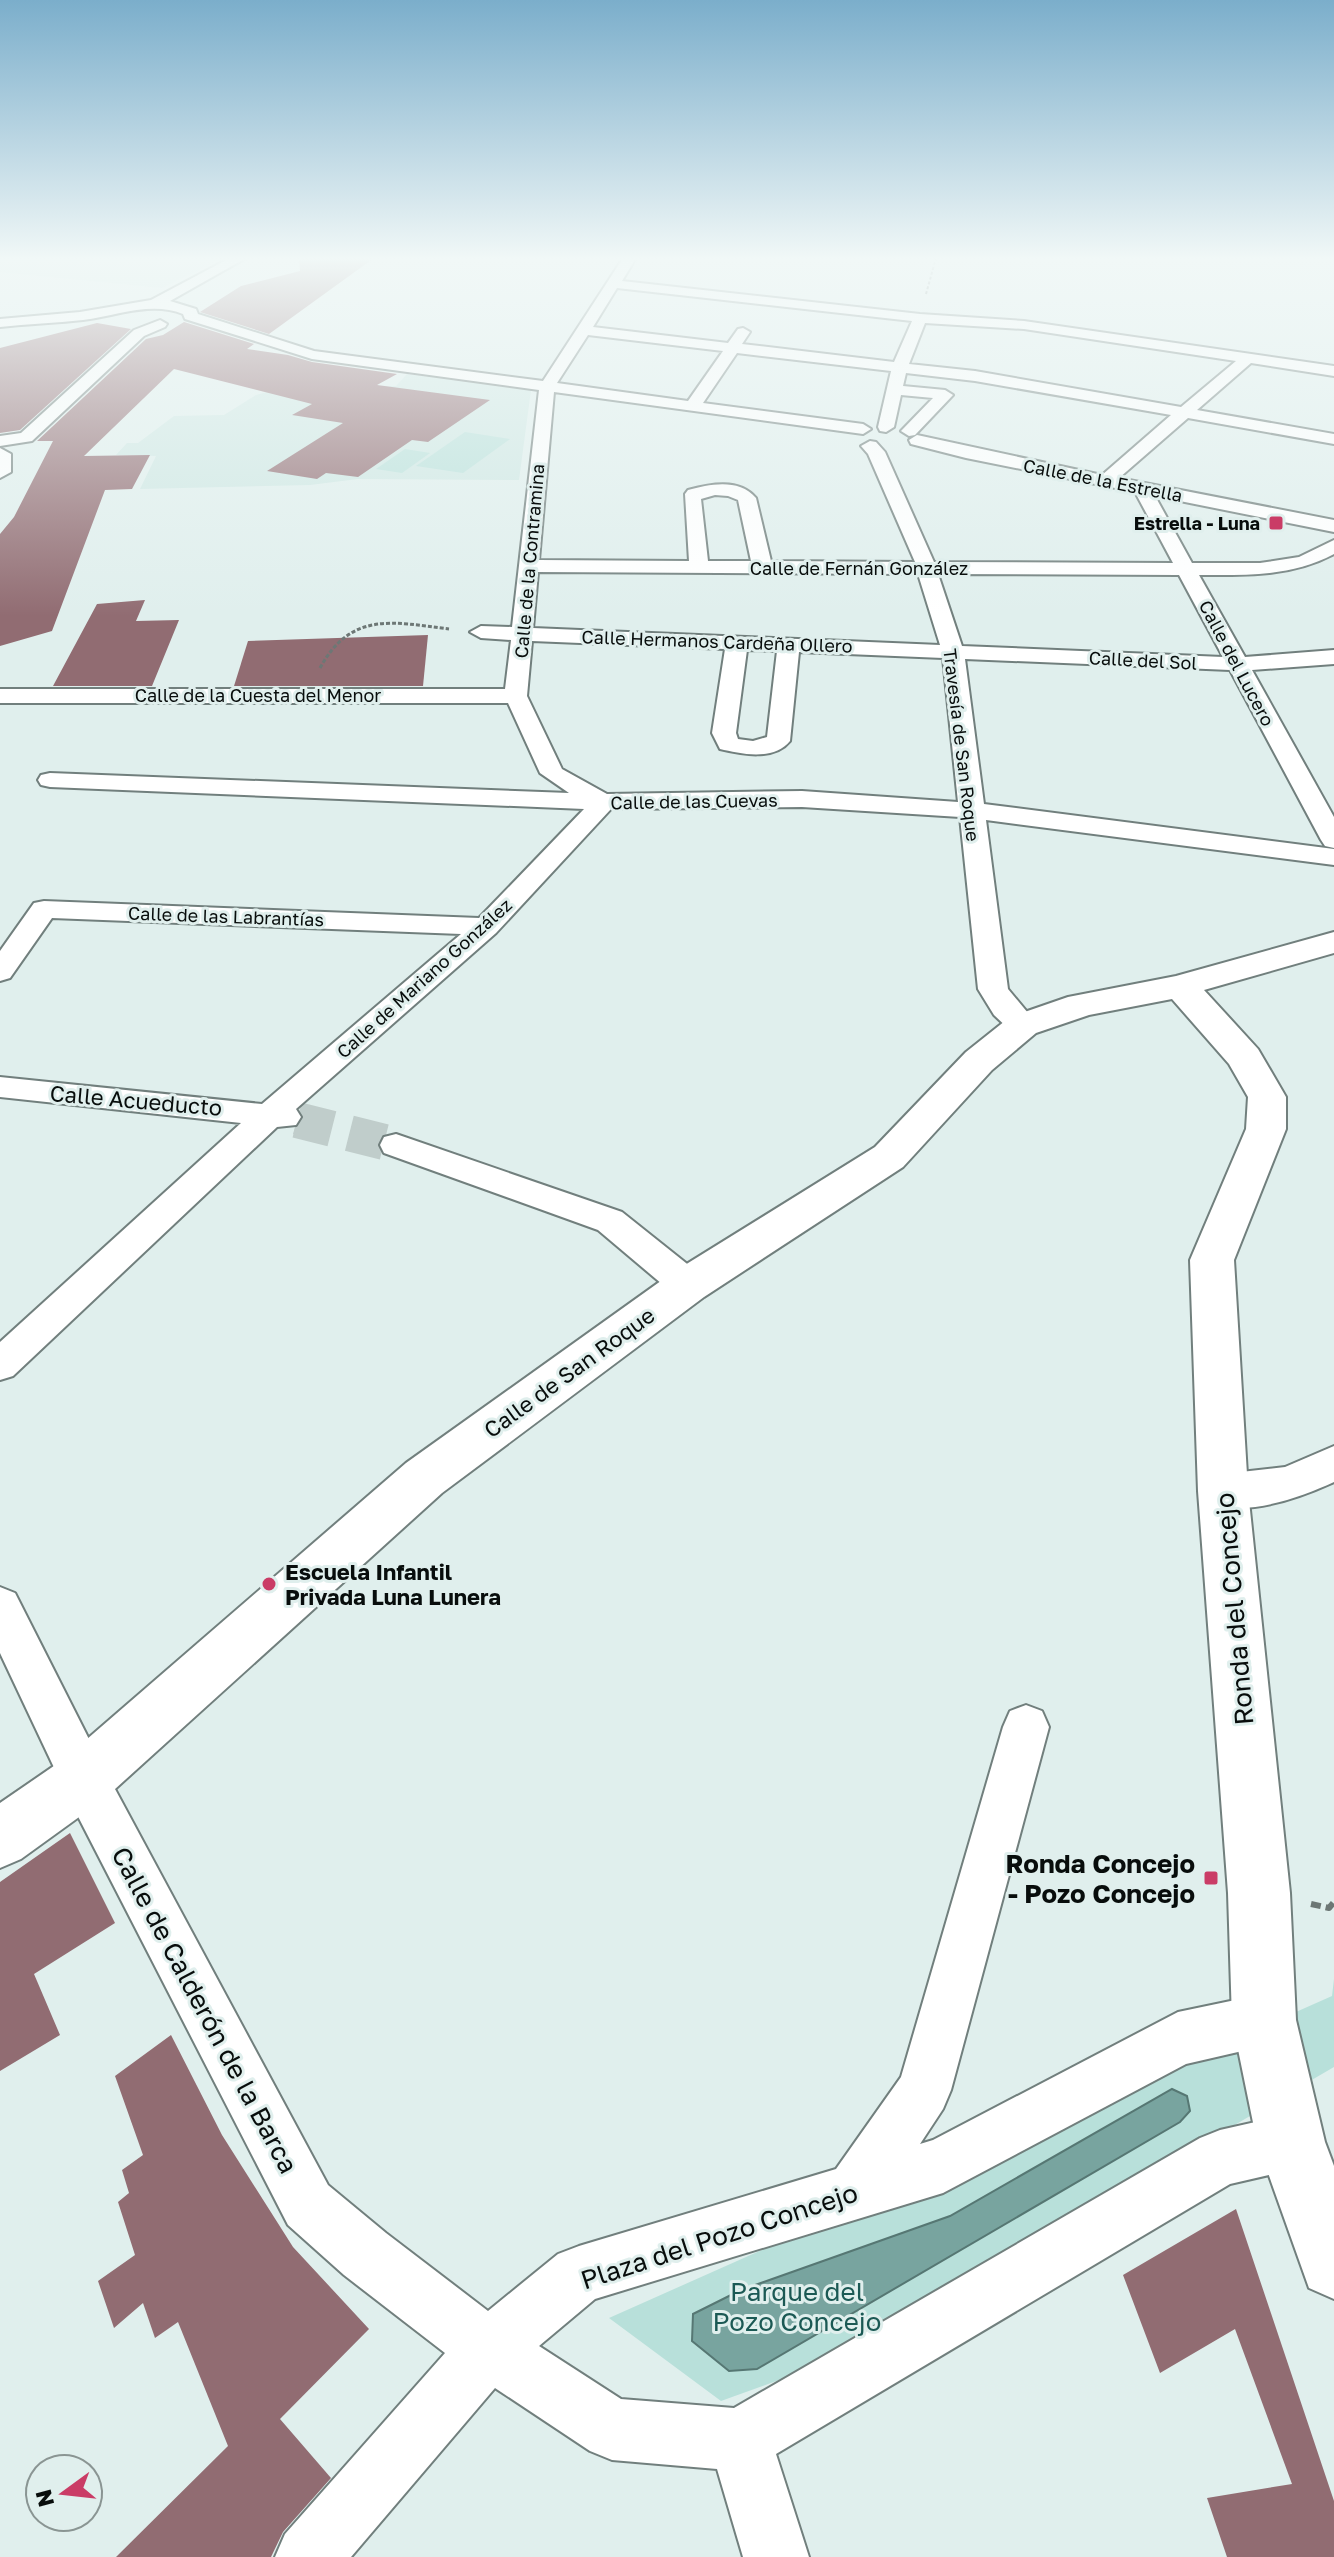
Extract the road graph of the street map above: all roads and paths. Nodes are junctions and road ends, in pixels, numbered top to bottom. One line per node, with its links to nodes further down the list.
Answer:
1 (91, 377): 13 (street)
2 (476, 377): 8 (street, Calle de la Estrella)
3 (553, 377): 8 (street, Calle de la Contramina)
4 (712, 377): 10 (street)
5 (897, 377): 9 (street)
6 (975, 377): 11 (street)
7 (1227, 377): 11 (street)
8 (547, 387): 10 (street, Calle de la Estrella); 19 (street, Calle de la Contramina)
9 (895, 389): 14 (street); 14 (street)
10 (692, 407): 14 (street, Calle de la Estrella)
11 (1188, 413): 12 (street); 15 (street)
12 (1334, 439)
13 (0, 441)
14 (887, 443): 15 (street, Calle de la Estrella); 22 (street, Travesía de San Roque)
15 (1106, 480): 16 (street, Calle de la Estrella)
16 (1141, 487): 17 (street, Calle de la Estrella); 23 (street, Calle del Lucero)
17 (1334, 526)
18 (1334, 546): 23 (street, Calle de Fernán González)
19 (530, 566): 20 (street, Calle de Fernán González); 25 (street, Calle de la Contramina)
20 (699, 567): 21 (street, Calle de Fernán González); 21 (street)
21 (762, 567): 22 (street, Calle de Fernán González)
22 (926, 569): 23 (street, Calle de Fernán González); 28 (street, Travesía de San Roque)
23 (1187, 570): 30 (street, Calle del Lucero)
24 (481, 632): 25 (street, Calle Hermanos Cardeña Ollero); 31 (path)
25 (523, 634): 26 (street, Calle Hermanos Cardeña Ollero); 33 (street, Calle de la Contramina)
26 (737, 642): 27 (street, Calle Hermanos Cardeña Ollero); 27 (street)
27 (789, 644): 28 (street, Calle Hermanos Cardeña Ollero)
28 (953, 651): 30 (street, Calle del Sol); 36 (street, Travesía de San Roque)
29 (1334, 657): 30 (street, Calle del Sol)
30 (1237, 664): 37 (street, Calle del Lucero)
31 (309, 695): 32 (street, Calle de la Cuesta del Menor); 33 (street, Calle de la Cuesta del Menor)
32 (0, 696)
33 (516, 696): 35 (street)
34 (50, 780): 35 (street, Calle de las Cuevas)
35 (604, 802): 36 (street, Calle de las Cuevas); 39 (street, Calle de Mariano González)
36 (971, 810): 38 (street, Calle de las Cuevas); 43 (street, Travesía de San Roque)
37 (1334, 840)
38 (1334, 857)
39 (486, 927): 41 (street, Calle de las Labrantías); 45 (street, Calle de Mariano González)
40 (1334, 942): 42 (street, Calle de San Roque)
41 (0, 972)
42 (1180, 986): 43 (street, Calle de San Roque); 50 (street, Ronda del Concejo)
43 (1023, 1025): 47 (street, Calle de San Roque)
44 (0, 1087): 45 (street, Calle Acueducto)
45 (285, 1117): 48 (street, Calle de Mariano González)
46 (396, 1145): 47 (street)
47 (688, 1285): 53 (street, Calle de San Roque)
48 (0, 1365)
49 (1334, 1463): 50 (street)
50 (1223, 1491): 55 (street, Ronda del Concejo)
51 (0, 1607): 53 (street, Calle de Calderón de la Barca)
52 (1026, 1727): 57 (street)
53 (84, 1779): 54 (street, Calle de San Roque); 59 (street, Calle de Calderón de la Barca)
54 (0, 1838)
55 (1264, 2020): 56 (street, Ronda del Concejo); 57 (street, Plaza del Pozo Concejo)
56 (1291, 2142): 58 (street, Ronda del Concejo); 60 (street)
57 (854, 2192): 59 (street, Plaza del Pozo Concejo)
58 (1334, 2263)
59 (489, 2349): 60 (street); 61 (street, Plaza del Pozo Concejo)
60 (740, 2440): 62 (street)
61 (308, 2557)
62 (776, 2557)

